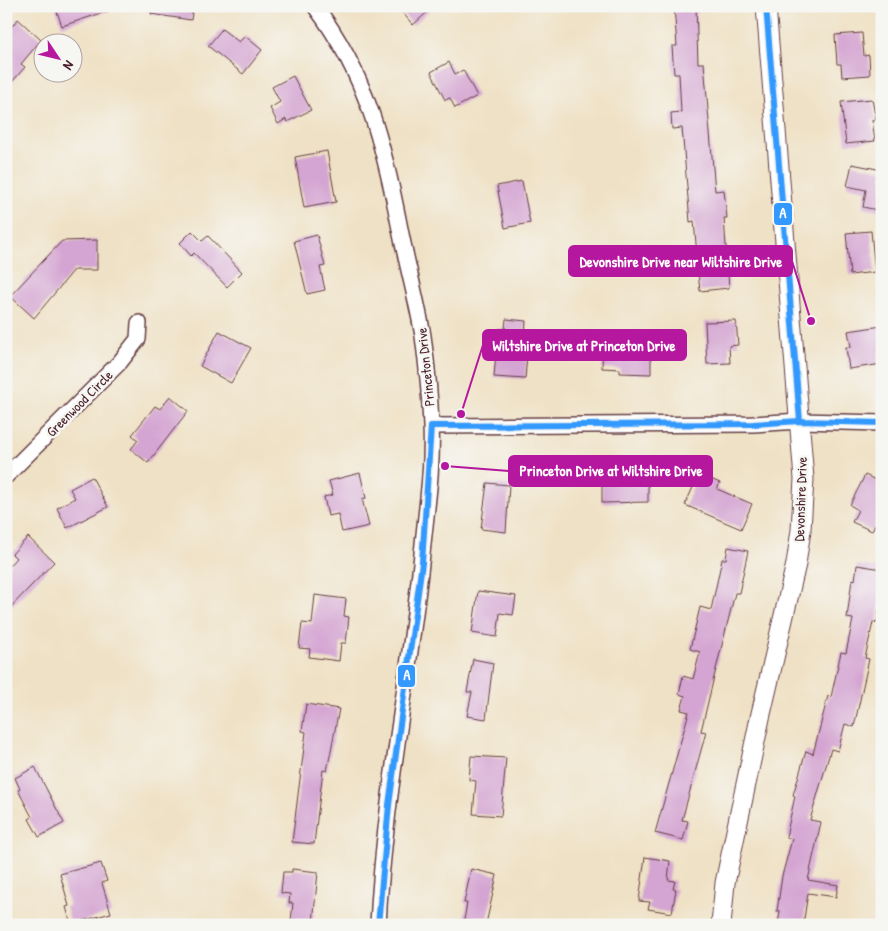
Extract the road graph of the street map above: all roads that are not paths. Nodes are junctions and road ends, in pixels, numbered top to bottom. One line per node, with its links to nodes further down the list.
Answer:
1 (315, 6): 6 (street, Princeton Drive)
2 (766, 6): 4 (street, Devonshire Drive)
3 (139, 323): 7 (street, Greenwood Circle)
4 (800, 421): 5 (street); 6 (street); 9 (street, Devonshire Drive)
5 (882, 424)
6 (431, 426): 8 (street, Princeton Drive)
7 (6, 476)
8 (378, 925)
9 (721, 925)

